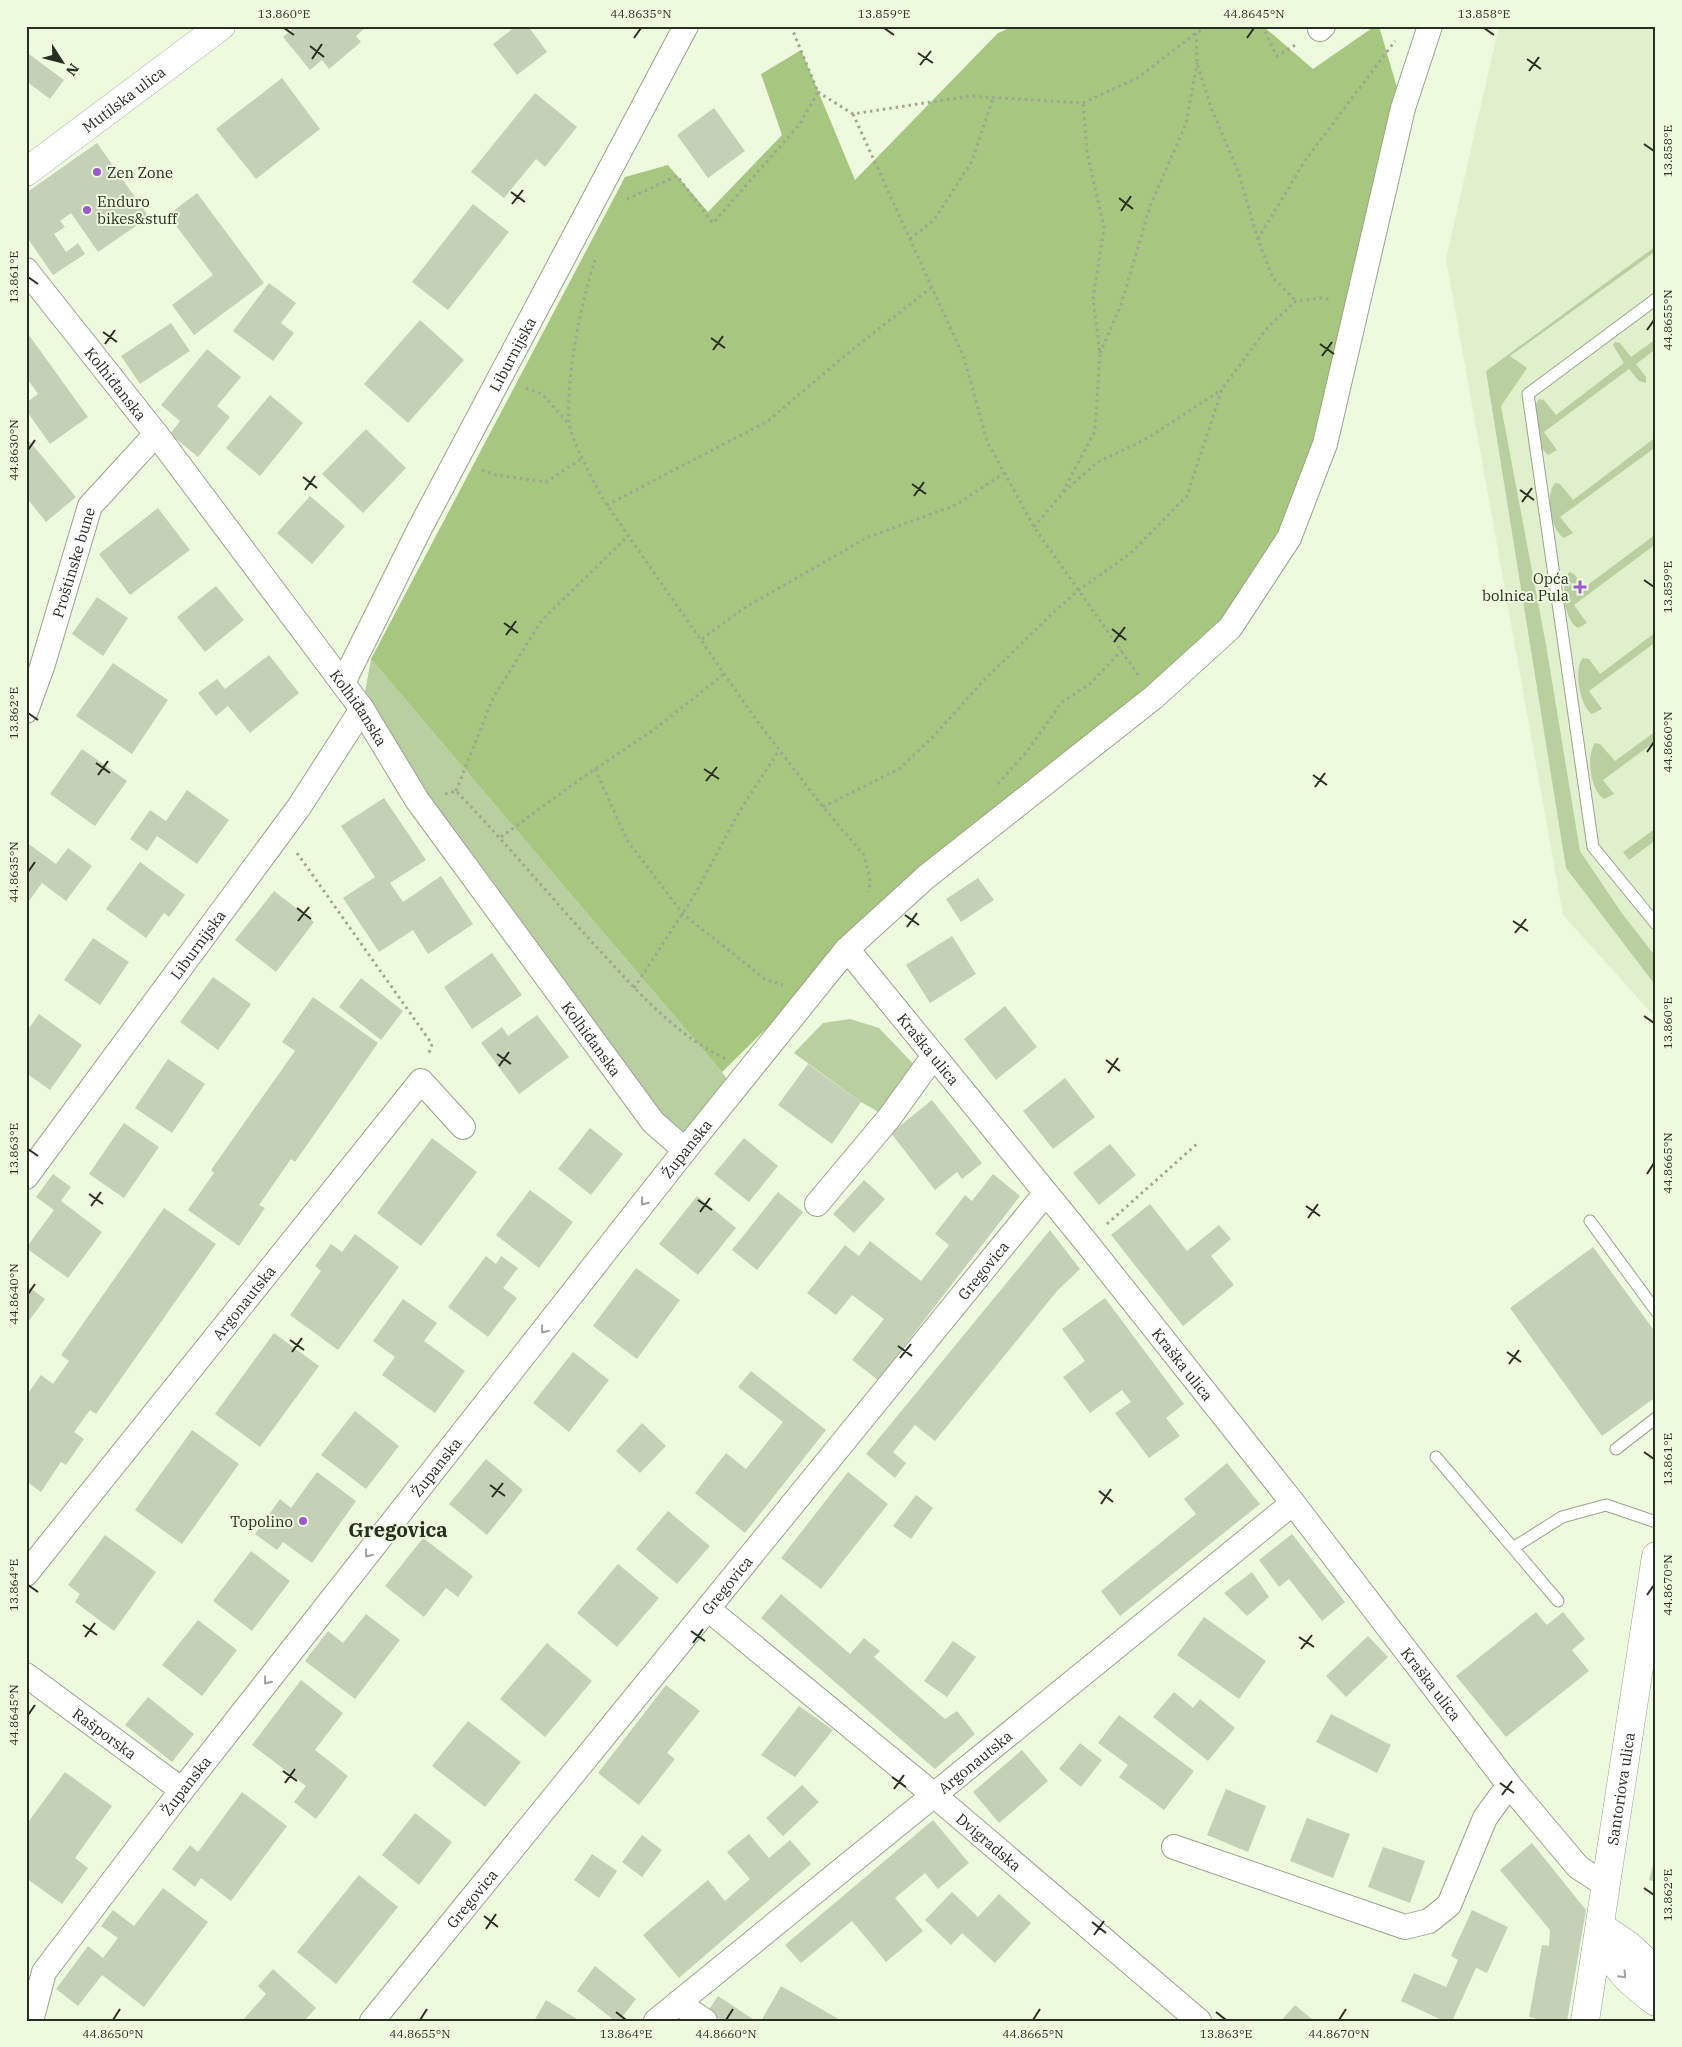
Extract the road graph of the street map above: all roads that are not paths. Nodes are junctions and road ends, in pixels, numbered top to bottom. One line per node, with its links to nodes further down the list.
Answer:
1 (221, 26): 4 (main road, Mutilska ulica)
2 (686, 26): 8 (street, Liburnijska)
3 (1428, 27): 12 (street, Županska)
4 (26, 172)
5 (26, 270): 7 (street, Kolhiđanska)
6 (1656, 299): 11 (lane)
7 (156, 434): 8 (street, Kolhiđanska); 10 (street, Proštinske bune)
8 (342, 683): 9 (street, Kolhiđanska)
9 (362, 709): 15 (street, Kolhiđanska); 16 (street, Liburnijska)
10 (26, 712)
11 (1656, 924)
12 (846, 949): 13 (street, Kraška ulica); 15 (street, Županska)
13 (933, 1057): 17 (street, Kraška ulica); 18 (street)
14 (463, 1127): 28 (street, Argonautska)
15 (685, 1150): 33 (street, Županska, one-way to 33)
16 (26, 1177)
17 (1044, 1194): 24 (street, Kraška ulica); 30 (street, Gregovica)
18 (817, 1204)
19 (1590, 1221): 20 (lane)
20 (1656, 1311)
21 (1656, 1418): 22 (lane)
22 (1616, 1449)
23 (1436, 1457): 26 (lane)
24 (1293, 1503): 32 (street, Kraška ulica); 34 (street, Argonautska)
25 (1656, 1522): 26 (lane)
26 (1513, 1548): 29 (lane)
27 (1656, 1556): 36 (main road, Santoriova ulica)
28 (26, 1574)
29 (1558, 1601)
30 (708, 1609): 34 (street, Dvigradska); 42 (street, Gregovica)
31 (26, 1676): 33 (street, Rašporska)
32 (1509, 1785): 35 (street); 36 (street, Kraška ulica)
33 (182, 1790): 41 (street, Županska)
34 (934, 1795): 40 (street, Argonautska); 45 (street, Dvigradska)
35 (1174, 1847)
36 (1607, 1886): 37 (main road, Santoriova ulica)
37 (1599, 1934): 38 (main road); 39 (main road, one-way to 39); 46 (main road, Santoriova ulica)
38 (1656, 1971)
39 (1656, 2002)
40 (678, 2003): 43 (street, Argonautska); 44 (street)
41 (31, 2021)
42 (372, 2021)
43 (656, 2021)
44 (704, 2021)
45 (1198, 2021)
46 (1586, 2021)

